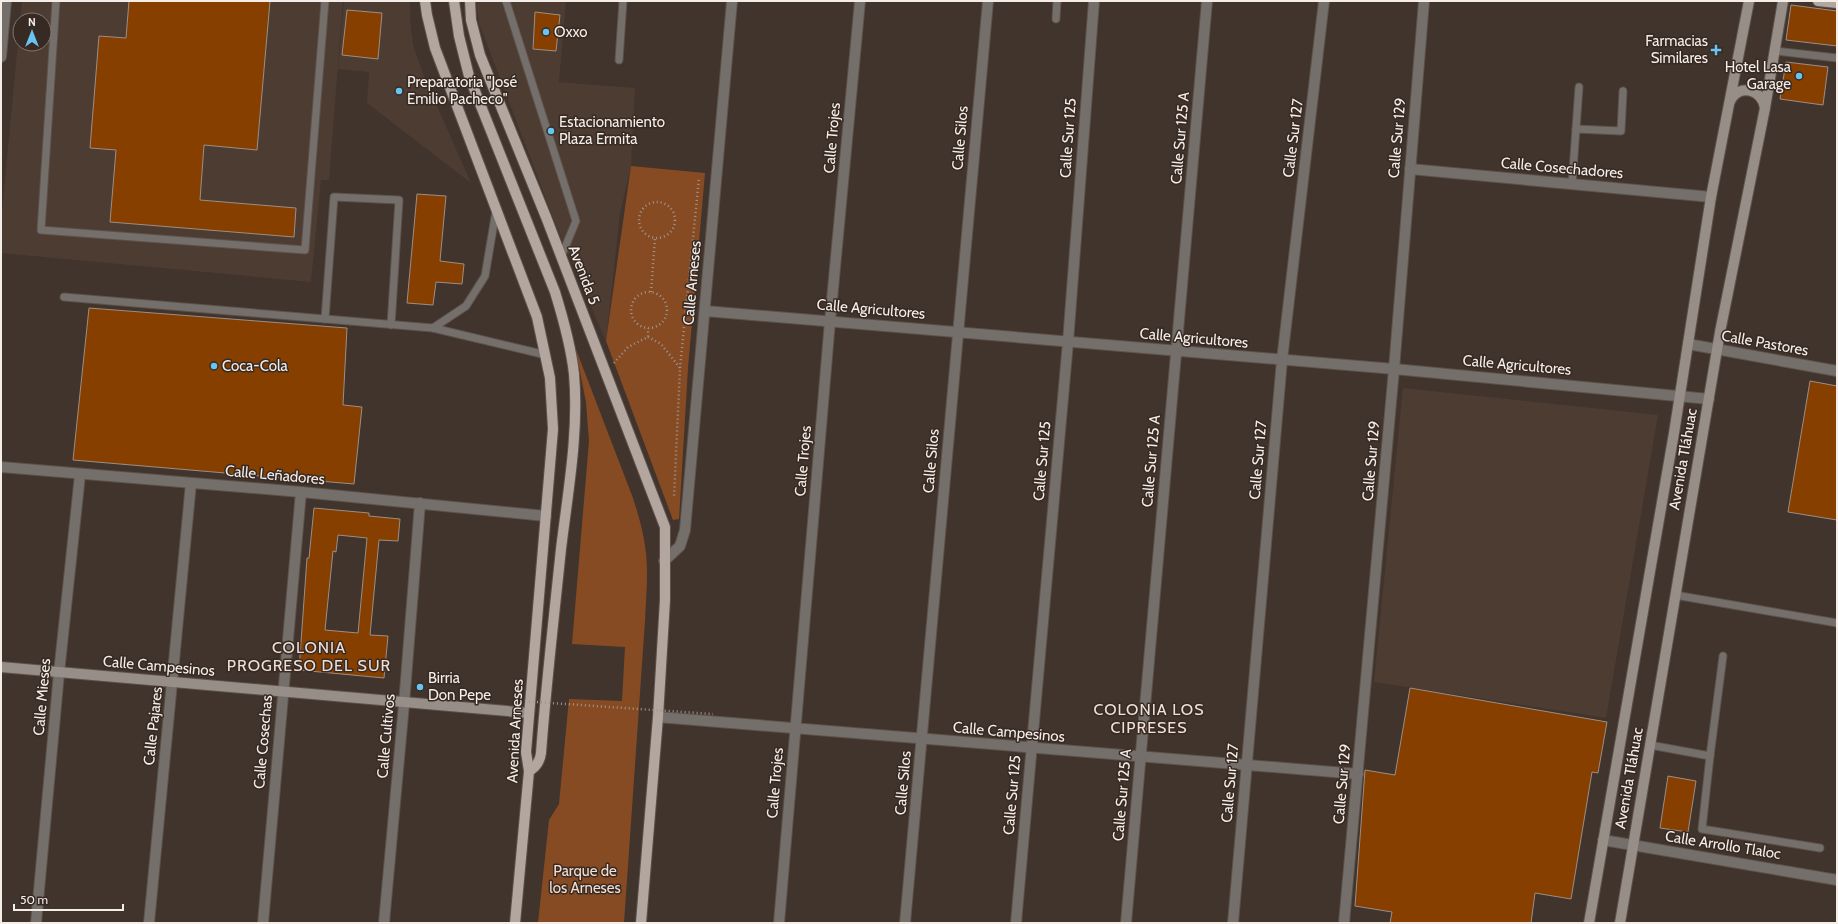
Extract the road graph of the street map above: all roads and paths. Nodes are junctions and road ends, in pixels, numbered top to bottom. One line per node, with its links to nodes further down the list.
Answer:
1 (6, 1): 23 (street)
2 (56, 1): 3 (lane)
3 (324, 1)
4 (425, 1): 35 (main road)
5 (454, 1): 87 (main road)
6 (470, 1): 37 (main road, Avenida 5)
7 (506, 1): 37 (lane)
8 (623, 1): 25 (lane)
9 (732, 1): 40 (street, Calle Arneses)
10 (860, 1): 42 (street, Calle Trojes)
11 (988, 1): 46 (street, Calle Silos)
12 (1057, 1): 21 (lane)
13 (1094, 1): 48 (street, Calle Sur 125)
14 (1207, 1): 51 (street, Calle Sur 125 A)
15 (1324, 1): 53 (street, Calle Sur 127)
16 (1424, 1): 31 (street, Calle Sur 129)
17 (1749, 1): 28 (main road, Avenida Tláhuac)
18 (1783, 1): 22 (main road, Avenida Tláhuac)
19 (1818, 1): 20 (main road)
20 (1837, 3)
21 (1056, 19)
22 (1775, 51): 24 (lane); 29 (main road, Avenida Tláhuac)
23 (1, 58)
24 (1837, 58)
25 (619, 60)
26 (1579, 87): 30 (lane)
27 (1623, 91): 30 (lane)
28 (1729, 102): 29 (main road); 34 (main road, Avenida Tláhuac)
29 (1765, 108): 50 (main road, Avenida Tláhuac)
30 (1576, 130): 33 (lane)
31 (1410, 169): 33 (street, Calle Cosechadores); 55 (street, Calle Sur 129)
32 (699, 178): 54 (path)
33 (1572, 184): 34 (street, Calle Cosechadores)
34 (1711, 198): 49 (main road, Avenida Tláhuac)
35 (496, 210): 44 (lane); 52 (main road, Avenida Arneses)
36 (655, 238): 36 (path); 38 (path)
37 (561, 257): 57 (main road, Avenida 5)
38 (650, 292): 45 (path); 45 (path)
39 (64, 297): 41 (lane)
40 (705, 311): 42 (street, Calle Agricultores); 67 (street, Calle Arneses)
41 (325, 319): 43 (lane); 43 (lane)
42 (830, 321): 46 (street, Calle Agricultores); 80 (street, Calle Trojes)
43 (391, 325): 44 (lane)
44 (432, 328): 52 (lane)
45 (648, 328): 47 (path)
46 (958, 332): 48 (street, Calle Agricultores); 81 (street, Calle Silos)
47 (648, 337): 54 (path); 57 (path)
48 (1068, 342): 51 (street, Calle Agricultores); 83 (street, Calle Sur 125)
49 (1688, 344): 50 (street, Calle Pastores); 58 (main road, Avenida Tláhuac)
50 (1718, 350): 56 (street, Calle Pastores); 59 (main road, Avenida Tláhuac)
51 (1176, 351): 53 (street, Calle Agricultores); 85 (street, Calle Sur 125 A)
52 (546, 355): 66 (main road, Avenida Arneses)
53 (1282, 360): 55 (street, Calle Agricultores); 86 (street, Calle Sur 127)
54 (680, 368): 64 (path)
55 (1394, 370): 58 (street, Calle Agricultores); 88 (street, Calle Sur 129)
56 (1837, 371)
57 (605, 372): 67 (main road, Avenida 5)
58 (1680, 395): 59 (street, Calle Agricultores); 89 (main road, Avenida Tláhuac)
59 (1709, 398): 68 (main road, Avenida Tláhuac)
60 (1, 467): 61 (street, Calle Leñadores)
61 (80, 475): 62 (street, Calle Leñadores); 72 (street, Calle Mieses)
62 (191, 483): 63 (street, Calle Leñadores); 73 (street, Calle Pajares)
63 (301, 492): 65 (street, Calle Leñadores); 74 (street, Calle Cosechas)
64 (674, 498)
65 (420, 503): 66 (street, Calle Leñadores); 76 (street, Calle Cultivos)
66 (546, 516): 77 (main road, Avenida Arneses)
67 (664, 561): 79 (main road)
68 (1675, 595): 69 (lane); 82 (main road, Avenida Tláhuac)
69 (1837, 623)
70 (1723, 656): 84 (lane)
71 (1, 668): 72 (main road, Calle Campesinos)
72 (59, 673): 73 (main road, Calle Campesinos); 93 (street, Calle Mieses)
73 (173, 682): 74 (main road, Calle Campesinos); 94 (street, Calle Pajares)
74 (282, 693): 76 (main road, Calle Campesinos); 95 (street, Calle Cosechas)
75 (521, 700): 78 (path, bridge)
76 (404, 704): 77 (main road, Calle Campesinos); 96 (street, Calle Cultivos)
77 (529, 714): 87 (main road, Avenida Arneses)
78 (713, 714)
79 (658, 717): 80 (street, Calle Campesinos); 98 (main road)
80 (795, 730): 81 (street, Calle Campesinos); 99 (street, Calle Trojes)
81 (922, 740): 83 (street, Calle Campesinos); 100 (street, Calle Silos)
82 (1650, 745): 84 (lane); 90 (main road, Avenida Tláhuac)
83 (1031, 749): 85 (street, Calle Campesinos); 101 (street, Calle Sur 125)
84 (1710, 756): 91 (lane)
85 (1141, 757): 86 (street, Calle Campesinos); 102 (street, Calle Sur 125 A)
86 (1247, 766): 88 (street, Calle Campesinos); 103 (street, Calle Sur 127)
87 (529, 771): 97 (main road, Avenida Arneses)
88 (1358, 774): 104 (street, Calle Sur 129)
89 (1603, 840): 90 (street, Calle Arrollo Tlaloc); 105 (main road, Avenida Tláhuac)
90 (1633, 846): 92 (street, Calle Arrollo Tlaloc); 106 (main road, Avenida Tláhuac)
91 (1820, 848)
92 (1837, 880)
93 (36, 923)
94 (149, 923)
95 (263, 923)
96 (384, 923)
97 (515, 923)
98 (641, 923)
99 (779, 923)
100 (905, 923)
101 (1016, 923)
102 (1126, 923)
103 (1233, 923)
104 (1344, 923)
105 (1589, 923)
106 (1620, 923)

